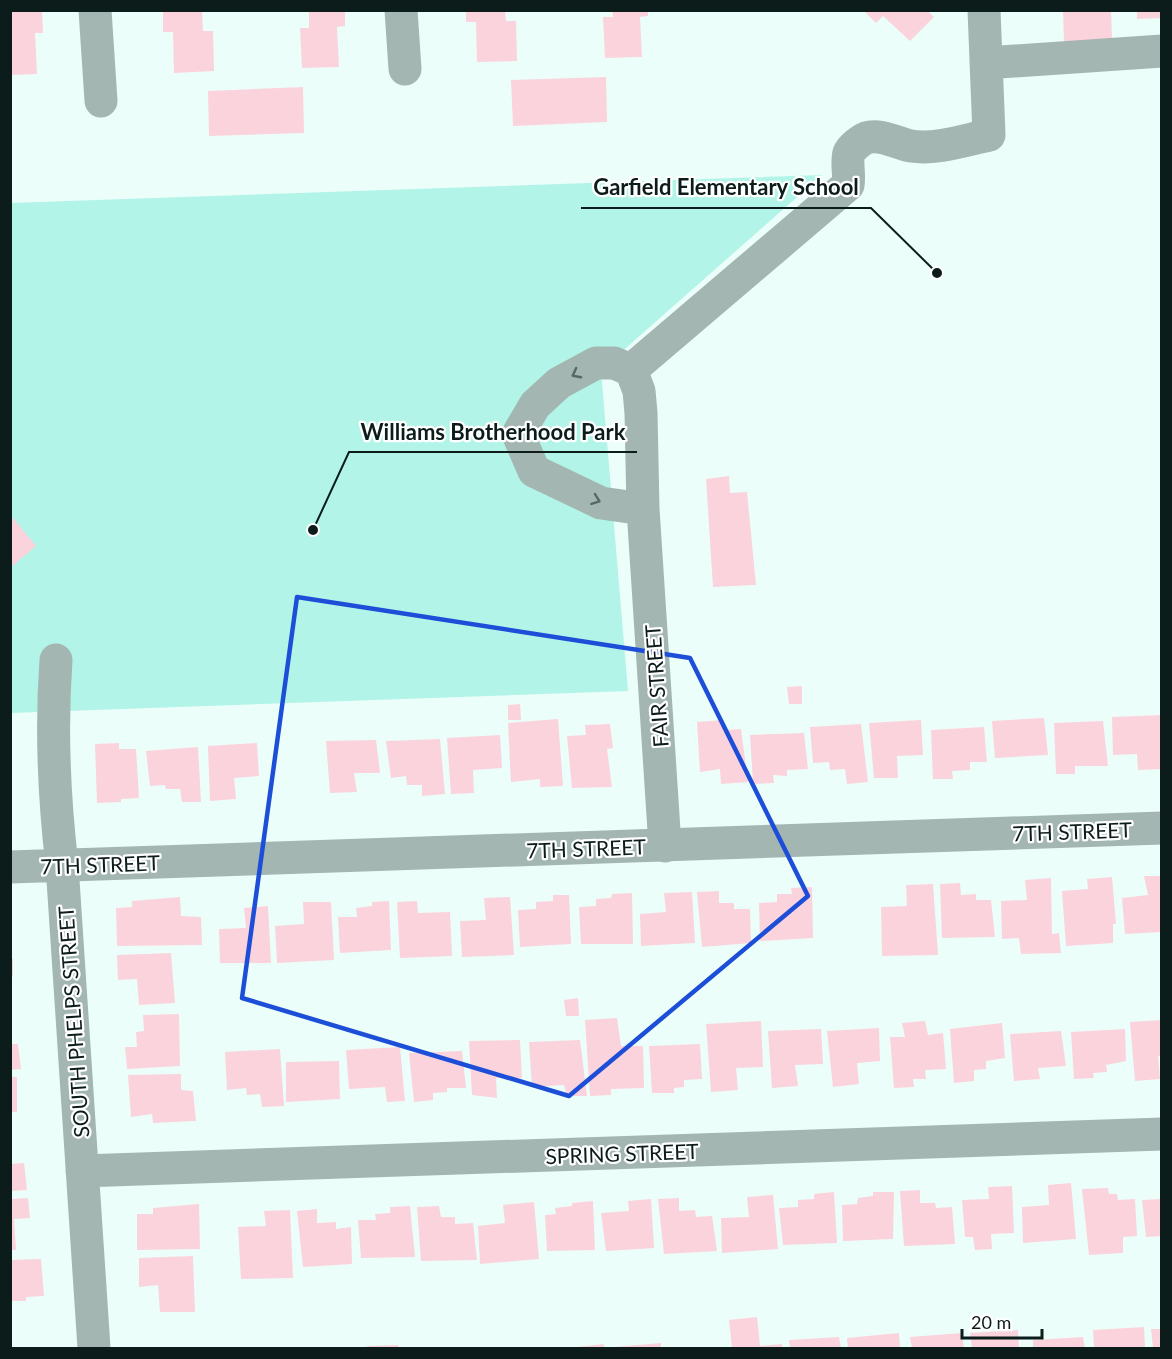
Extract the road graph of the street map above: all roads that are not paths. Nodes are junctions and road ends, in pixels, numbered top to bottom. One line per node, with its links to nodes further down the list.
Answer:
1 (96, 10): 7 (street)
2 (401, 10): 6 (street)
3 (984, 10): 5 (street)
4 (1161, 51): 5 (street)
5 (986, 63): 8 (street)
6 (405, 69)
7 (101, 101)
8 (631, 370): 9 (street, FAIR STREET); 9 (street, one-way to 9)
9 (644, 517): 12 (street, FAIR STREET)
10 (56, 660): 13 (street, SOUTH PHELPS STREET)
11 (1161, 828): 12 (street, 7TH STREET)
12 (665, 846): 13 (street, 7TH STREET)
13 (62, 865): 14 (street, 7TH STREET); 16 (street, SOUTH PHELPS STREET)
14 (10, 867)
15 (1161, 1134): 16 (street, SPRING STREET)
16 (82, 1171): 17 (street, SOUTH PHELPS STREET)
17 (94, 1348)

